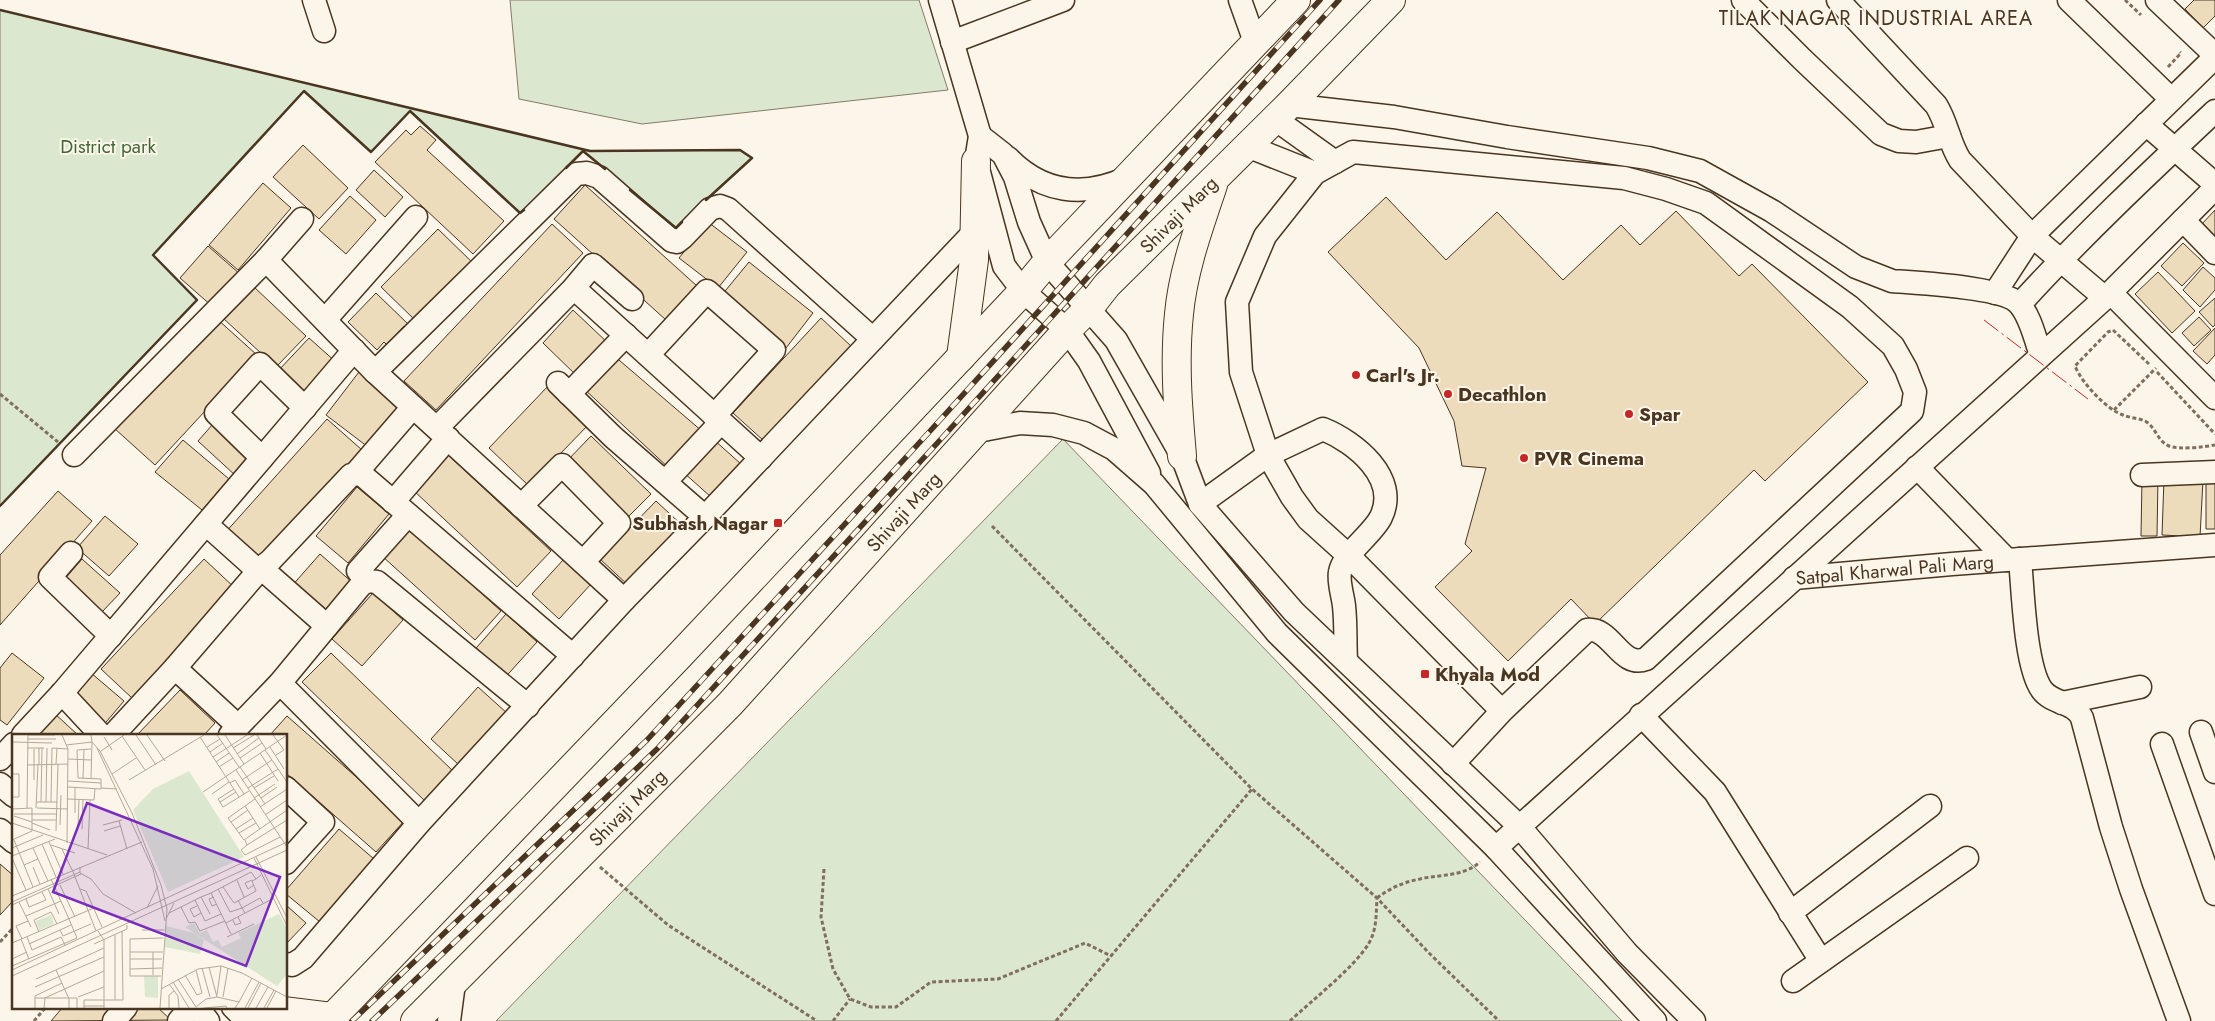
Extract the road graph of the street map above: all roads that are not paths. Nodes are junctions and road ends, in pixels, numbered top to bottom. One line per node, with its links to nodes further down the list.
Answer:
1 (314, 0): 11 (street)
2 (940, 0): 12 (street)
3 (1063, 0): 12 (street)
4 (1240, 0): 13 (street)
5 (1296, 0): 13 (main road)
6 (1392, 0): 17 (main road, Shivaji Marg)
7 (1744, 0): 19 (street)
8 (1838, 0): 19 (street)
9 (2069, 0): 15 (street)
10 (2157, 0): 14 (street)
11 (324, 31)
12 (952, 42): 21 (street)
13 (1255, 42): 26 (main road)
14 (2215, 56): 15 (street)
15 (2171, 99): 18 (street)
16 (2215, 110): 22 (street)
17 (1282, 112): 20 (main road, Shivaji Marg); 24 (street); 41 (street)
18 (2146, 124): 22 (street); 34 (street)
19 (1949, 136): 34 (street)
20 (1247, 146): 25 (street); 27 (main road, Shivaji Marg)
21 (978, 149): 23 (street); 33 (main road); 40 (street)
22 (2174, 149): 28 (street); 37 (street)
23 (1003, 154): 26 (street); 38 (street)
24 (1336, 162): 25 (street); 96 (street)
25 (1315, 173): 61 (street)
26 (1130, 177): 38 (main road)
27 (1215, 179): 45 (main road, Shivaji Marg); 63 (main road)
28 (2215, 184)
29 (2215, 188): 32 (street)
30 (416, 217): 46 (street)
31 (302, 219): 36 (street)
32 (2183, 220): 35 (street); 42 (street)
33 (975, 231): 49 (street); 53 (main road)
34 (2032, 236): 37 (street); 41 (street)
35 (2215, 253)
36 (266, 260): 46 (street); 62 (street)
37 (2060, 261): 42 (street); 44 (street)
38 (1047, 262): 40 (main road); 45 (street)
39 (572, 290): 43 (street); 48 (street); 60 (street)
40 (1023, 291): 47 (street); 53 (main road)
41 (1995, 293): 44 (street)
42 (2108, 296): 52 (street); 55 (street)
43 (632, 299)
44 (2020, 304): 52 (street)
45 (1089, 308): 47 (main road, Shivaji Marg); 63 (street)
46 (325, 320): 50 (street)
47 (1068, 330): 59 (main road, Shivaji Marg); 71 (street)
48 (626, 335): 51 (street); 70 (street)
49 (872, 339): 54 (street); 65 (street)
50 (354, 350): 54 (street); 57 (street)
51 (648, 355): 58 (street); 58 (street)
52 (2041, 355): 66 (street)
53 (961, 357): 130 (main road)
54 (375, 372): 56 (street)
55 (2215, 398)
56 (413, 407): 60 (street); 68 (street)
57 (305, 408): 64 (street); 64 (street)
58 (718, 419): 65 (street); 70 (street)
59 (978, 431): 71 (street); 124 (main road, Shivaji Marg)
60 (442, 433): 73 (street); 74 (street)
61 (1268, 454): 72 (street); 79 (street); 79 (street)
62 (74, 455)
63 (1182, 456): 72 (street)
64 (262, 458): 76 (street)
65 (760, 458): 75 (street)
66 (1917, 467): 80 (street); 83 (street)
67 (2215, 472): 69 (street)
68 (356, 473): 74 (street); 82 (street)
69 (2142, 475)
70 (665, 482): 75 (street)
71 (1154, 484): 116 (street)
72 (1200, 504): 89 (street)
73 (521, 506): 81 (street); 81 (street)
74 (401, 508): 84 (street); 88 (street)
75 (705, 517): 85 (street)
76 (206, 524): 82 (street); 87 (street)
77 (2215, 545): 80 (street, Satpal Kharwal Pali Marg)
78 (71, 554): 87 (street)
79 (1349, 556): 89 (street); 96 (street)
80 (2013, 560): 83 (street, Satpal Kharwal Pali Marg); 94 (street)
81 (583, 562): 85 (street)
82 (261, 568): 86 (street); 90 (street)
83 (1794, 578): 97 (street, Satpal Kharwal Pali Marg)
84 (368, 582): 86 (street); 95 (street)
85 (624, 600): 88 (street)
86 (327, 626): 91 (street)
87 (111, 636): 93 (street)
88 (574, 656): 95 (street)
89 (1346, 660): 106 (street)
90 (175, 668): 98 (street); 102 (street)
91 (280, 682): 98 (street); 112 (street)
92 (2140, 687): 94 (street)
93 (62, 693): 100 (street); 101 (street)
94 (2062, 703): 139 (street)
95 (528, 706): 112 (street)
96 (1502, 711): 106 (street)
97 (1641, 716): 113 (street, Satpal Kharwal Pali Marg); 120 (street)
98 (234, 731)
99 (2201, 732): 107 (street)
100 (24, 734)
101 (100, 734)
102 (114, 734)
103 (2162, 744): 119 (street)
104 (12, 746): 105 (street)
105 (0, 759)
106 (1453, 764): 113 (street)
107 (2215, 772)
108 (0, 784): 110 (street)
109 (288, 790): 118 (street)
110 (12, 794)
111 (1930, 806): 120 (street)
112 (420, 823): 122 (street)
113 (1519, 826): 116 (street, Satpal Kharwal Pali Marg); 138 (street)
114 (0, 830): 115 (street)
115 (12, 840)
116 (1496, 848): 137 (street)
117 (1966, 858): 121 (street)
118 (288, 861)
119 (2215, 894)
120 (1790, 913): 121 (street)
121 (1821, 962): 123 (street)
122 (288, 964)
123 (1793, 981)
124 (454, 983): 135 (main road, Shivaji Marg); 136 (street)
125 (125, 1008): 131 (street)
126 (190, 1008): 132 (street)
127 (198, 1008): 133 (street)
128 (234, 1008): 134 (street)
129 (258, 1008): 130 (main road)
130 (330, 1019)
131 (114, 1021)
132 (179, 1021)
133 (208, 1021)
134 (247, 1021)
135 (415, 1021)
136 (448, 1021)
137 (1655, 1021)
138 (1694, 1021)
139 (2179, 1021)

